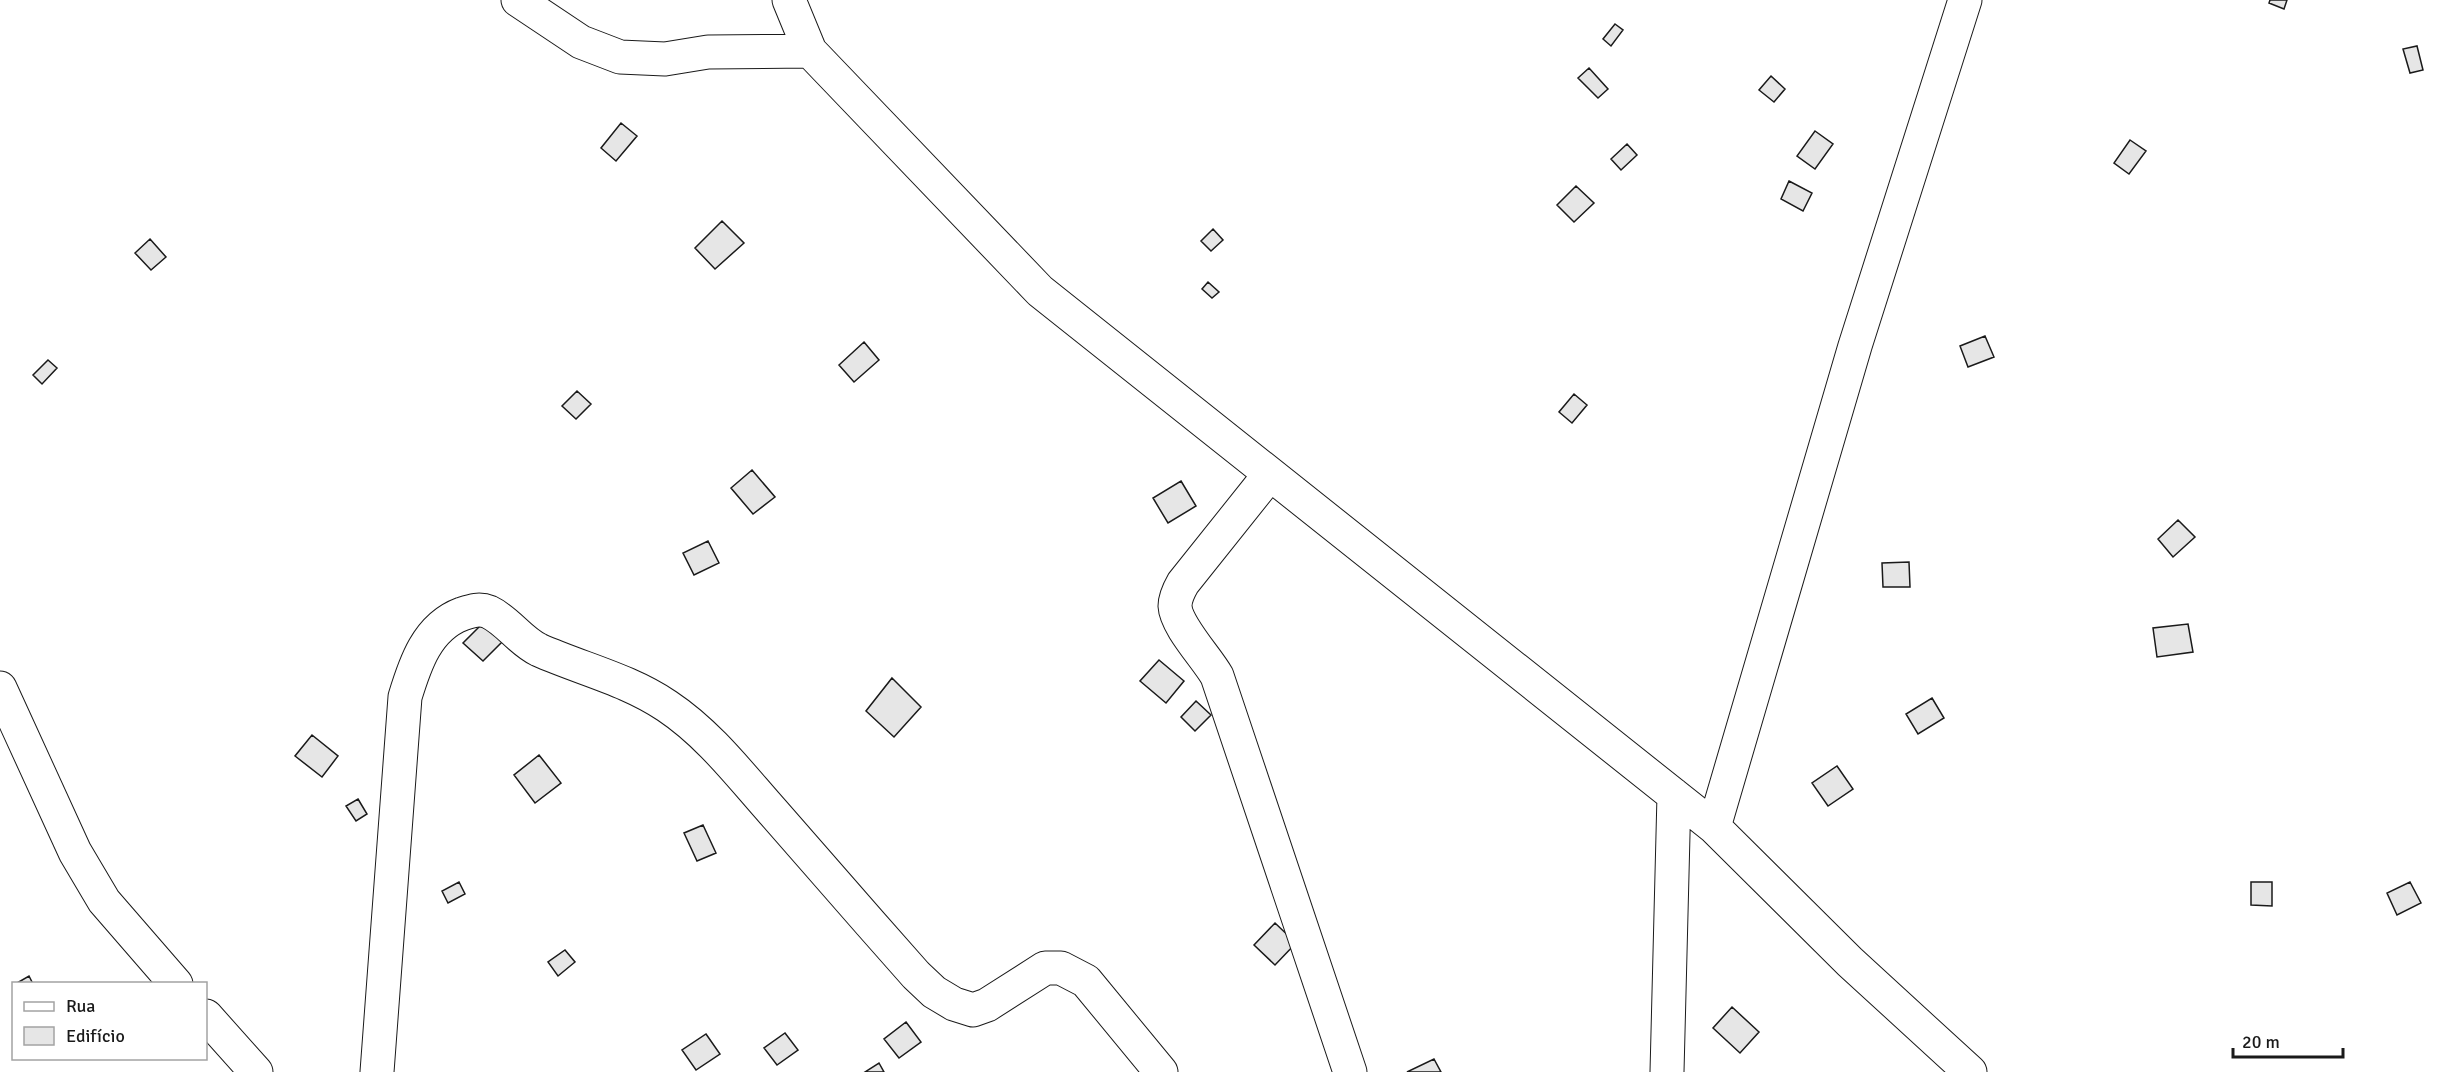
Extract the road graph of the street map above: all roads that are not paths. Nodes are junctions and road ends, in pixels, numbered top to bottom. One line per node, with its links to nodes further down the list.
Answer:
1 (518, 0): 4 (street)
2 (789, 0): 4 (street)
3 (1965, 0): 8 (street)
4 (810, 51): 5 (street)
5 (1270, 474): 7 (street); 14 (street)
6 (0, 688): 9 (street)
7 (1674, 795): 8 (street); 15 (street)
8 (1714, 827): 16 (street)
9 (174, 982)
10 (207, 1017): 11 (street)
11 (256, 1072)
12 (377, 1072): 13 (street)
13 (1161, 1072)
14 (1350, 1072)
15 (1667, 1072)
16 (1970, 1072)

